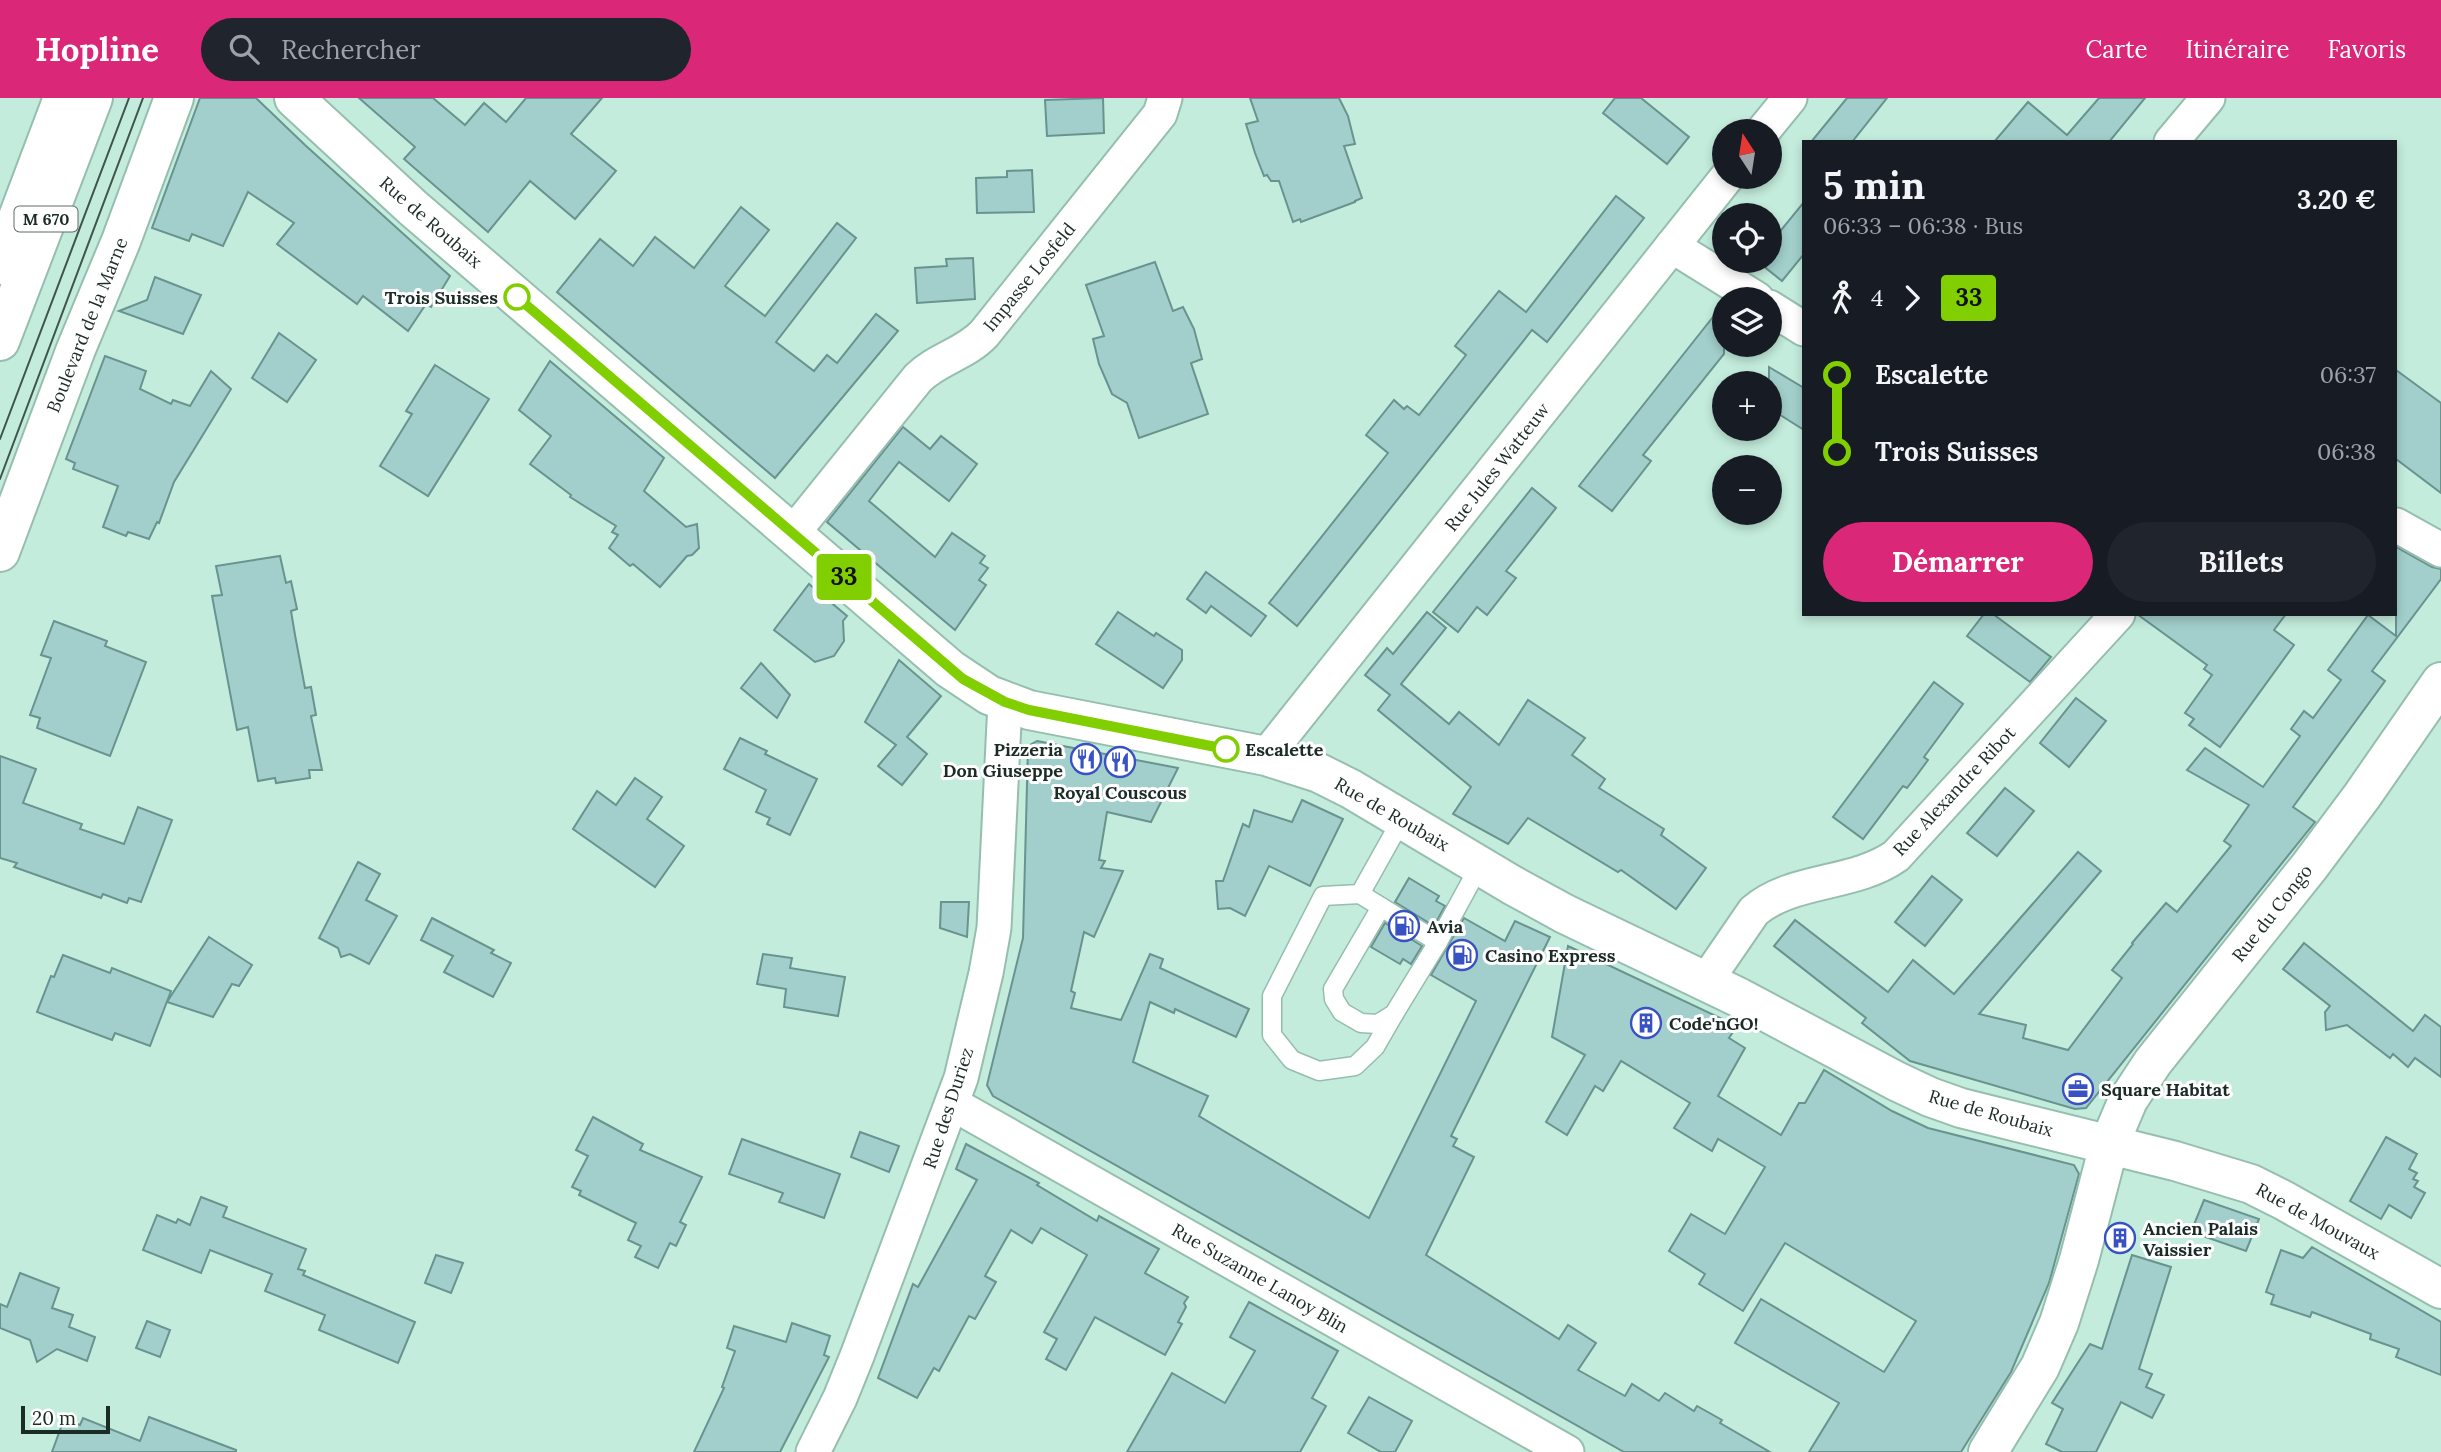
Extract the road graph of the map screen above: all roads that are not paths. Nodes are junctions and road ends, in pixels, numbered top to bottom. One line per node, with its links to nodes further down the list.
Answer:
1 (63, 98): 12 (main road, M 670)
2 (93, 98): 16 (main road, M 670)
3 (174, 98): 20 (main road, Boulevard de la Marne)
4 (294, 98): 18 (main road, Rue de Roubaix)
5 (1165, 98): 18 (street, Impasse Losfeld)
6 (1790, 98): 8 (street)
7 (2208, 98): 9 (street)
8 (1773, 119)
9 (2173, 140)
10 (1717, 189): 11 (street, Rue Jules Watteuw)
11 (1672, 246): 13 (street); 24 (street, Rue Jules Watteuw)
12 (0, 265)
13 (1738, 287)
14 (1782, 315): 15 (street)
15 (1802, 328)
16 (0, 341)
17 (2397, 526): 19 (street)
18 (793, 533): 23 (main road, Rue de Roubaix)
19 (2441, 550)
20 (0, 552)
21 (2116, 616): 30 (street, Rue Alexandre Ribot)
22 (2441, 682): 33 (main road, Rue du Congo)
23 (1005, 702): 24 (main road, Rue de Roubaix); 32 (street, Rue des Duriez)
24 (1266, 756): 25 (main road, Rue de Roubaix)
25 (1402, 820): 26 (main road, Rue de Roubaix); 27 (lane)
26 (1479, 865): 29 (lane); 30 (main road, Rue de Roubaix)
27 (1360, 894): 28 (lane); 31 (lane)
28 (1381, 907): 29 (lane); 31 (lane)
29 (1438, 942): 31 (lane)
30 (1706, 981): 33 (main road, Rue de Roubaix)
31 (1394, 1014)
32 (953, 1104): 35 (street, Rue des Duriez); 36 (street, Rue Suzanne Lanoy Blin)
33 (2109, 1145): 34 (main road, Rue de Mouvaux); 37 (main road, Rue du Congo)
34 (2441, 1289)
35 (813, 1452)
36 (1567, 1452)
37 (1988, 1452)

